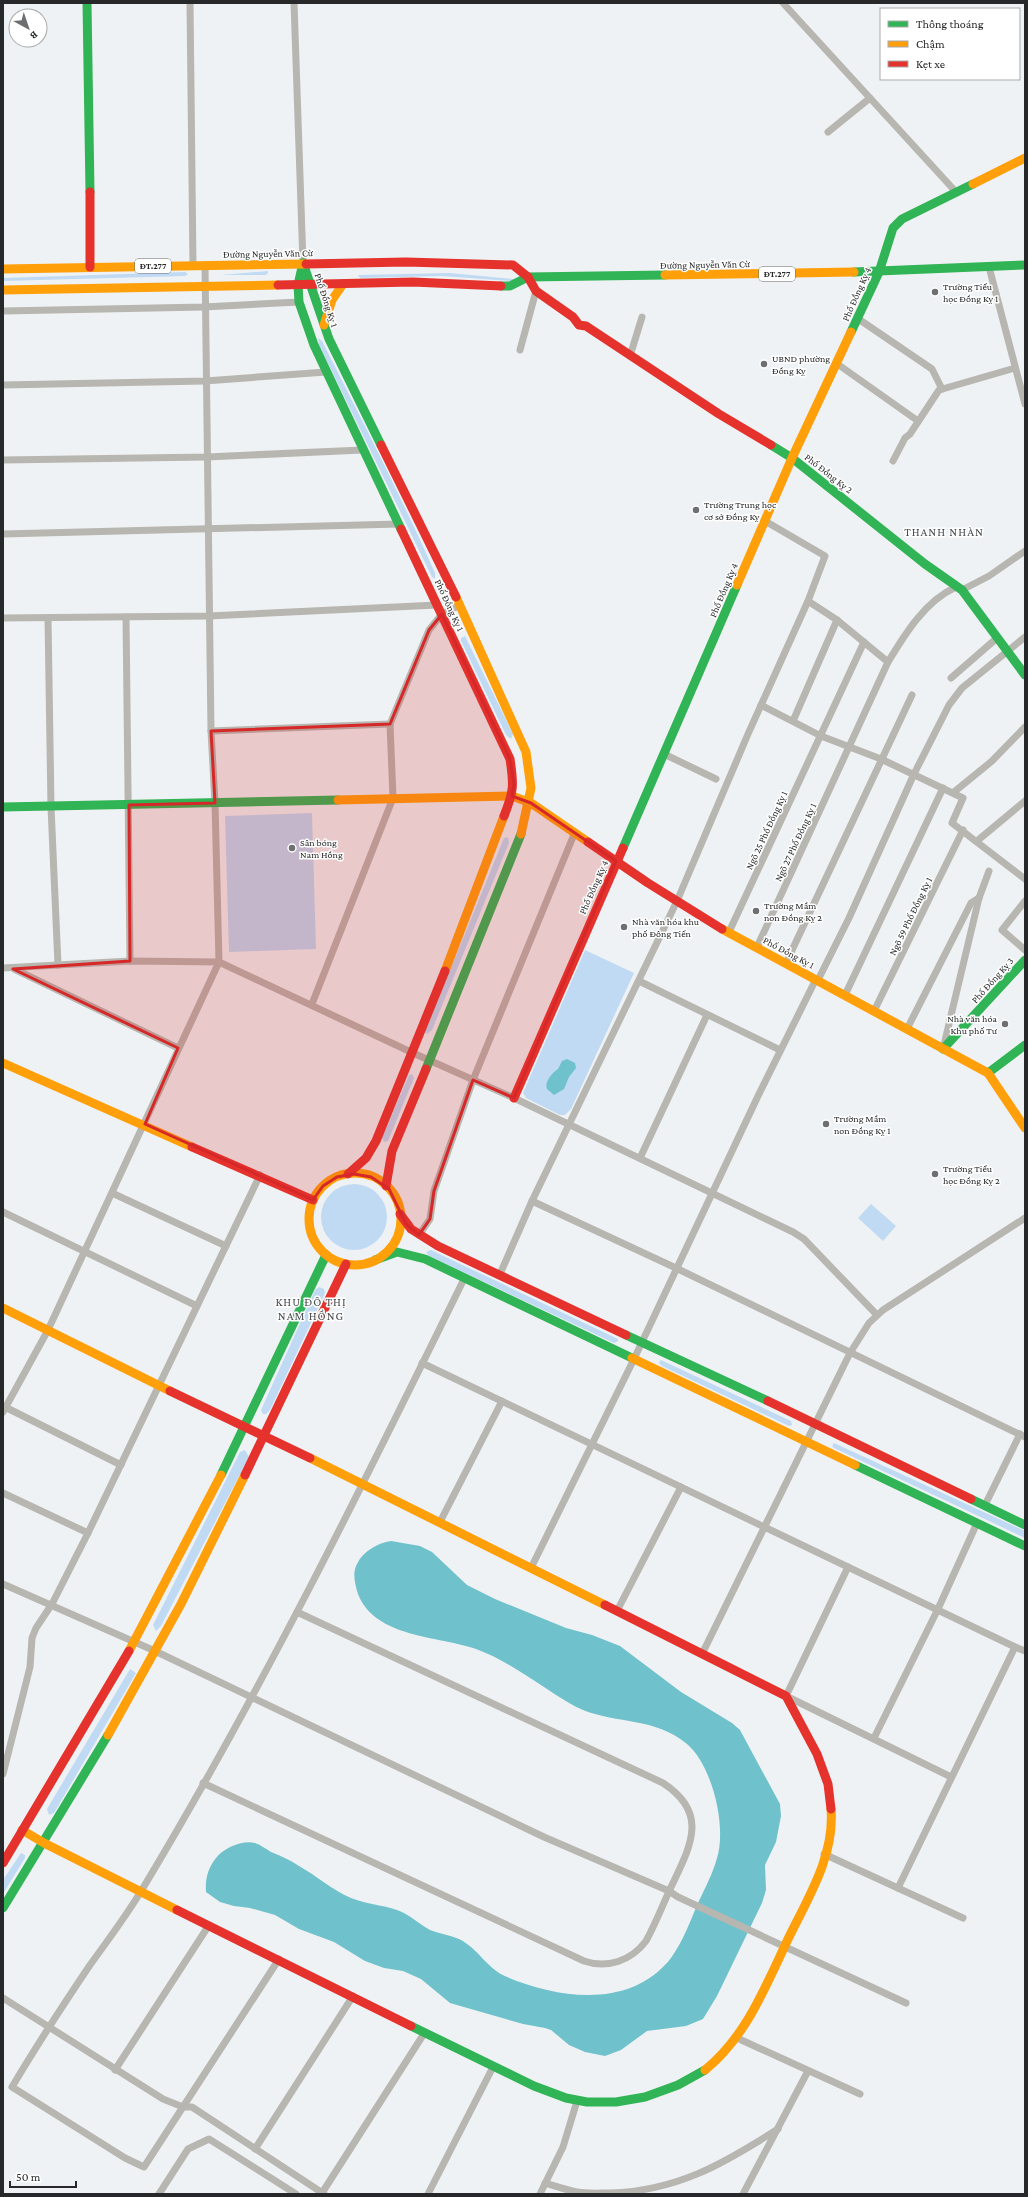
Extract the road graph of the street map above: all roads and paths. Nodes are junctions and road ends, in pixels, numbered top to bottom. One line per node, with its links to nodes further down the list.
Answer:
1 (87, 3): 13 (main road)
2 (190, 3): 10 (street)
3 (294, 3): 9 (street)
4 (783, 3): 5 (street)
5 (870, 98): 6 (street); 8 (street)
6 (828, 132)
7 (1024, 159): 8 (main road, Phố Đồng Kỵ 4)
8 (956, 192): 16 (main road, Phố Đồng Kỵ 4)
9 (303, 263): 11 (main road, Đường Nguyễn Văn Cừ / ĐT.277); 17 (main road, Đường Nguyễn Văn Cừ / ĐT.277); 20 (main road, Phố Đồng Kỵ 1); 21 (main road, Phố Đồng Kỵ 1)
10 (193, 265): 11 (main road, Đường Nguyễn Văn Cừ / ĐT.277); 13 (main road, Đường Nguyễn Văn Cừ / ĐT.277)
11 (205, 265): 19 (street)
12 (1025, 265): 14 (main road, Đường Nguyễn Văn Cừ / ĐT.277)
13 (90, 267): 15 (main road, Đường Nguyễn Văn Cừ / ĐT.277)
14 (989, 267): 16 (main road, Đường Nguyễn Văn Cừ / ĐT.277); 33 (street)
15 (3, 269)
16 (878, 272): 17 (main road, Đường Nguyễn Văn Cừ / ĐT.277); 28 (main road, Phố Đồng Kỵ 4)
17 (528, 277): 18 (main road, Đường Nguyễn Văn Cừ / ĐT.277); 23 (main road, Phố Đồng Kỵ 2)
18 (343, 284): 21 (main road, Đường Nguyễn Văn Cừ / ĐT.277); 29 (main road)
19 (205, 285): 20 (main road, Đường Nguyễn Văn Cừ / ĐT.277); 22 (main road, Đường Nguyễn Văn Cừ / ĐT.277); 25 (street)
20 (298, 285): 21 (main road, Đường Nguyễn Văn Cừ / ĐT.277); 24 (main road, Phố Đồng Kỵ 1)
21 (312, 285): 29 (main road, Phố Đồng Kỵ 1)
22 (3, 290)
23 (536, 291): 30 (street); 31 (main road, Phố Đồng Kỵ 2)
24 (299, 302): 25 (street); 34 (main road, Phố Đồng Kỵ 1)
25 (204, 307): 26 (street); 35 (street)
26 (3, 311)
27 (642, 317): 31 (street)
28 (857, 318): 32 (main road, Phố Đồng Kỵ 4); 37 (street)
29 (324, 325): 53 (main road, Phố Đồng Kỵ 1)
30 (520, 350)
31 (630, 356): 42 (main road, Phố Đồng Kỵ 2)
32 (836, 363): 39 (street); 42 (main road, Phố Đồng Kỵ 4)
33 (1015, 368): 37 (street); 38 (street)
34 (326, 372): 35 (street); 40 (main road, Phố Đồng Kỵ 1)
35 (205, 381): 36 (street); 41 (street)
36 (3, 385)
37 (942, 389): 39 (street)
38 (1025, 404)
39 (918, 421): 44 (street)
40 (362, 450): 41 (street); 46 (main road, Phố Đồng Kỵ 1)
41 (207, 457): 43 (street); 47 (street)
42 (792, 458): 45 (main road, Phố Đồng Kỵ 4); 50 (main road, Phố Đồng Kỵ 2)
43 (3, 460)
44 (893, 461)
45 (765, 521): 51 (street); 75 (main road, Phố Đồng Kỵ 4)
46 (400, 524): 47 (street); 52 (main road, Phố Đồng Kỵ 1)
47 (208, 530): 48 (street); 55 (street)
48 (3, 534)
49 (1025, 551): 50 (street, Ngõ 27 Phố Đồng Kỵ 1)
50 (959, 589): 61 (main road, Phố Đồng Kỵ 2); 64 (street, Ngõ 27 Phố Đồng Kỵ 1)
51 (808, 600): 59 (street); 68 (street)
52 (437, 605): 54 (main road, Phố Đồng Kỵ 1); 55 (street)
53 (460, 605): 54 (street); 85 (main road, Phố Đồng Kỵ 1)
54 (442, 614): 70 (street); 81 (main road, Phố Đồng Kỵ 1)
55 (209, 616): 56 (street); 72 (street)
56 (126, 617): 58 (street); 86 (street)
57 (3, 618): 58 (street)
58 (48, 618): 88 (street)
59 (838, 620): 62 (street); 69 (street)
60 (1025, 637): 63 (street)
61 (997, 638): 63 (main road, Phố Đồng Kỵ 2); 66 (street)
62 (864, 642): 64 (street); 73 (street, Ngõ 25 Phố Đồng Kỵ 1)
63 (1006, 650): 65 (main road, Phố Đồng Kỵ 2); 77 (street)
64 (888, 662): 74 (street, Ngõ 27 Phố Đồng Kỵ 1)
65 (1025, 675)
66 (951, 678)
67 (912, 695): 76 (street)
68 (761, 705): 69 (street); 96 (street)
69 (792, 721): 73 (street)
70 (390, 724): 72 (street); 82 (street)
71 (1025, 727): 80 (street)
72 (211, 731): 84 (street)
73 (821, 736): 74 (street); 98 (street, Ngõ 25 Phố Đồng Kỵ 1)
74 (851, 746): 76 (street); 99 (street, Ngõ 27 Phố Đồng Kỵ 1)
75 (664, 754): 78 (street); 92 (main road, Phố Đồng Kỵ 4)
76 (881, 759): 77 (street); 104 (street)
77 (914, 774): 79 (street); 108 (street)
78 (716, 779)
79 (943, 788): 80 (street); 110 (street)
80 (954, 792): 89 (street)
81 (512, 796): 82 (main road); 85 (main road, Phố Đồng Kỵ 1); 119 (main road)
82 (393, 798): 84 (main road); 111 (street)
83 (1025, 801): 91 (street)
84 (215, 803): 86 (main road); 103 (street)
85 (531, 803): 90 (main road, Phố Đồng Kỵ 1); 120 (main road)
86 (129, 805): 88 (main road); 102 (street)
87 (3, 807): 88 (main road)
88 (51, 807): 105 (street)
89 (963, 830): 91 (street); 112 (street, Ngõ 59 Phố Đồng Kỵ 1)
90 (575, 832): 92 (main road, Phố Đồng Kỵ 1); 123 (street)
91 (977, 841): 94 (street)
92 (616, 861): 96 (main road, Phố Đồng Kỵ 1); 124 (main road, Phố Đồng Kỵ 4)
93 (989, 871): 95 (street)
94 (1025, 879)
95 (979, 898): 114 (street); 117 (street)
96 (677, 901): 98 (main road, Phố Đồng Kỵ 1); 109 (street)
97 (1025, 902): 100 (street)
98 (728, 932): 99 (main road, Phố Đồng Kỵ 1)
99 (757, 947): 104 (main road, Phố Đồng Kỵ 1)
100 (1025, 950)
101 (1025, 960): 117 (main road, Phố Đồng Kỵ 3)
102 (130, 961): 103 (street); 105 (street)
103 (219, 962): 111 (street); 116 (street)
104 (786, 963): 108 (main road, Phố Đồng Kỵ 1)
105 (58, 965): 107 (street)
106 (3, 968): 107 (street)
107 (13, 968): 116 (street)
108 (817, 980): 110 (main road, Phố Đồng Kỵ 1); 118 (street)
109 (639, 981): 113 (street); 126 (street)
110 (845, 995): 112 (main road, Phố Đồng Kỵ 1)
111 (312, 1004): 119 (street)
112 (874, 1011): 114 (main road, Phố Đồng Kỵ 1)
113 (707, 1015): 118 (street); 128 (street)
114 (907, 1029): 117 (main road, Phố Đồng Kỵ 1)
115 (1025, 1045): 122 (main road)
116 (178, 1048): 125 (street)
117 (943, 1049): 122 (main road, Phố Đồng Kỵ 1)
118 (780, 1050): 133 (street)
119 (413, 1053): 120 (street); 129 (main road)
120 (430, 1060): 123 (street); 131 (main road)
121 (3, 1063): 125 (main road)
122 (988, 1073): 127 (main road, Phố Đồng Kỵ 1)
123 (473, 1080): 124 (street); 139 (street)
124 (514, 1098): 126 (street)
125 (145, 1124): 130 (main road); 132 (street)
126 (569, 1126): 128 (street); 135 (street)
127 (1025, 1128)
128 (640, 1158): 133 (street)
129 (348, 1174): 131 (main road); 134 (main road)
130 (260, 1175): 134 (main road); 140 (street)
131 (386, 1186): 137 (main road)
132 (112, 1193): 140 (street); 141 (street)
133 (713, 1193): 145 (street); 150 (street)
134 (313, 1200): 142 (main road)
135 (532, 1201): 145 (street); 146 (street)
136 (3, 1212): 141 (street)
137 (400, 1214): 139 (main road); 143 (main road)
138 (1025, 1218): 150 (street)
139 (419, 1235): 146 (main road)
140 (226, 1246): 148 (street)
141 (85, 1251): 148 (street); 151 (street)
142 (326, 1255): 144 (main road); 160 (main road)
143 (375, 1260): 144 (main road); 147 (main road)
144 (346, 1264): 162 (main road)
145 (678, 1268): 152 (street); 153 (street)
146 (500, 1274): 152 (main road)
147 (464, 1279): 154 (main road); 155 (street)
148 (197, 1306): 156 (street)
149 (3, 1308): 151 (main road)
150 (877, 1315): 153 (street)
151 (48, 1330): 156 (main road); 158 (street)
152 (642, 1343): 154 (street); 159 (main road)
153 (850, 1352): 159 (street); 161 (street)
154 (634, 1359): 163 (main road); 164 (street)
155 (422, 1364): 157 (street); 166 (street)
156 (161, 1384): 160 (main road); 165 (street)
157 (502, 1402): 164 (street); 170 (street)
158 (4, 1408): 165 (street)
159 (815, 1423): 163 (street); 169 (main road)
160 (245, 1428): 162 (main road); 183 (main road)
161 (1022, 1436): 169 (street)
162 (264, 1437): 166 (main road); 185 (main road)
163 (806, 1441): 171 (main road); 173 (street)
164 (593, 1445): 167 (street); 177 (street)
165 (121, 1465): 174 (street)
166 (364, 1483): 170 (main road); 182 (street)
167 (681, 1487): 173 (street); 181 (street)
168 (3, 1493): 174 (street)
169 (985, 1505): 172 (main road)
170 (440, 1522): 177 (main road)
171 (977, 1523): 175 (main road); 180 (street)
172 (1025, 1525)
173 (764, 1527): 176 (street); 187 (street)
174 (88, 1533): 179 (street)
175 (1025, 1546)
176 (848, 1567): 180 (street); 188 (street)
177 (531, 1568): 181 (main road)
178 (3, 1584): 179 (street)
179 (52, 1604): 183 (street); 193 (street)
180 (938, 1609): 184 (street); 192 (street)
181 (617, 1611): 187 (main road)
182 (297, 1612): 189 (street); 202 (street)
183 (135, 1642): 185 (street); 196 (main road)
184 (1015, 1647): 186 (street); 194 (street)
185 (155, 1651): 189 (street); 197 (main road)
186 (1025, 1651)
187 (703, 1652): 188 (main road)
188 (786, 1696): 190 (street); 191 (main road)
189 (251, 1697): 195 (street); 202 (street)
190 (811, 1708): 191 (street); 192 (street)
191 (800, 1721): 198 (main road)
192 (874, 1738): 194 (street)
193 (3, 1774)
194 (951, 1777): 200 (street)
195 (203, 1783): 201 (street); 202 (street)
196 (22, 1830): 197 (main road); 199 (main road)
197 (44, 1844): 201 (main road); 203 (main road)
198 (824, 1854): 200 (street); 206 (main road)
199 (3, 1863)
200 (898, 1888): 204 (street)
201 (141, 1891): 205 (main road); 211 (street)
202 (669, 1891): 206 (street)
203 (3, 1908)
204 (963, 1918)
205 (209, 1925): 207 (main road); 215 (street)
206 (785, 1947): 210 (street); 213 (main road)
207 (279, 1959): 208 (main road); 219 (street)
208 (353, 1996): 212 (main road); 221 (street)
209 (3, 1998): 211 (street)
210 (906, 2003)
211 (48, 2028): 215 (street); 219 (street)
212 (425, 2032): 214 (main road); 223 (street)
213 (737, 2038): 216 (street); 218 (main road)
214 (493, 2067): 218 (main road); 226 (street)
215 (115, 2070): 219 (street)
216 (808, 2071): 217 (street); 220 (street)
217 (860, 2094)
218 (577, 2100): 222 (street)
219 (182, 2107): 221 (street)
220 (778, 2129): 222 (street); 228 (street)
221 (255, 2149): 223 (street)
222 (545, 2183): 227 (street)
223 (323, 2193)
224 (158, 2194): 225 (street)
225 (296, 2194)
226 (428, 2194)
227 (540, 2194)
228 (743, 2194)

